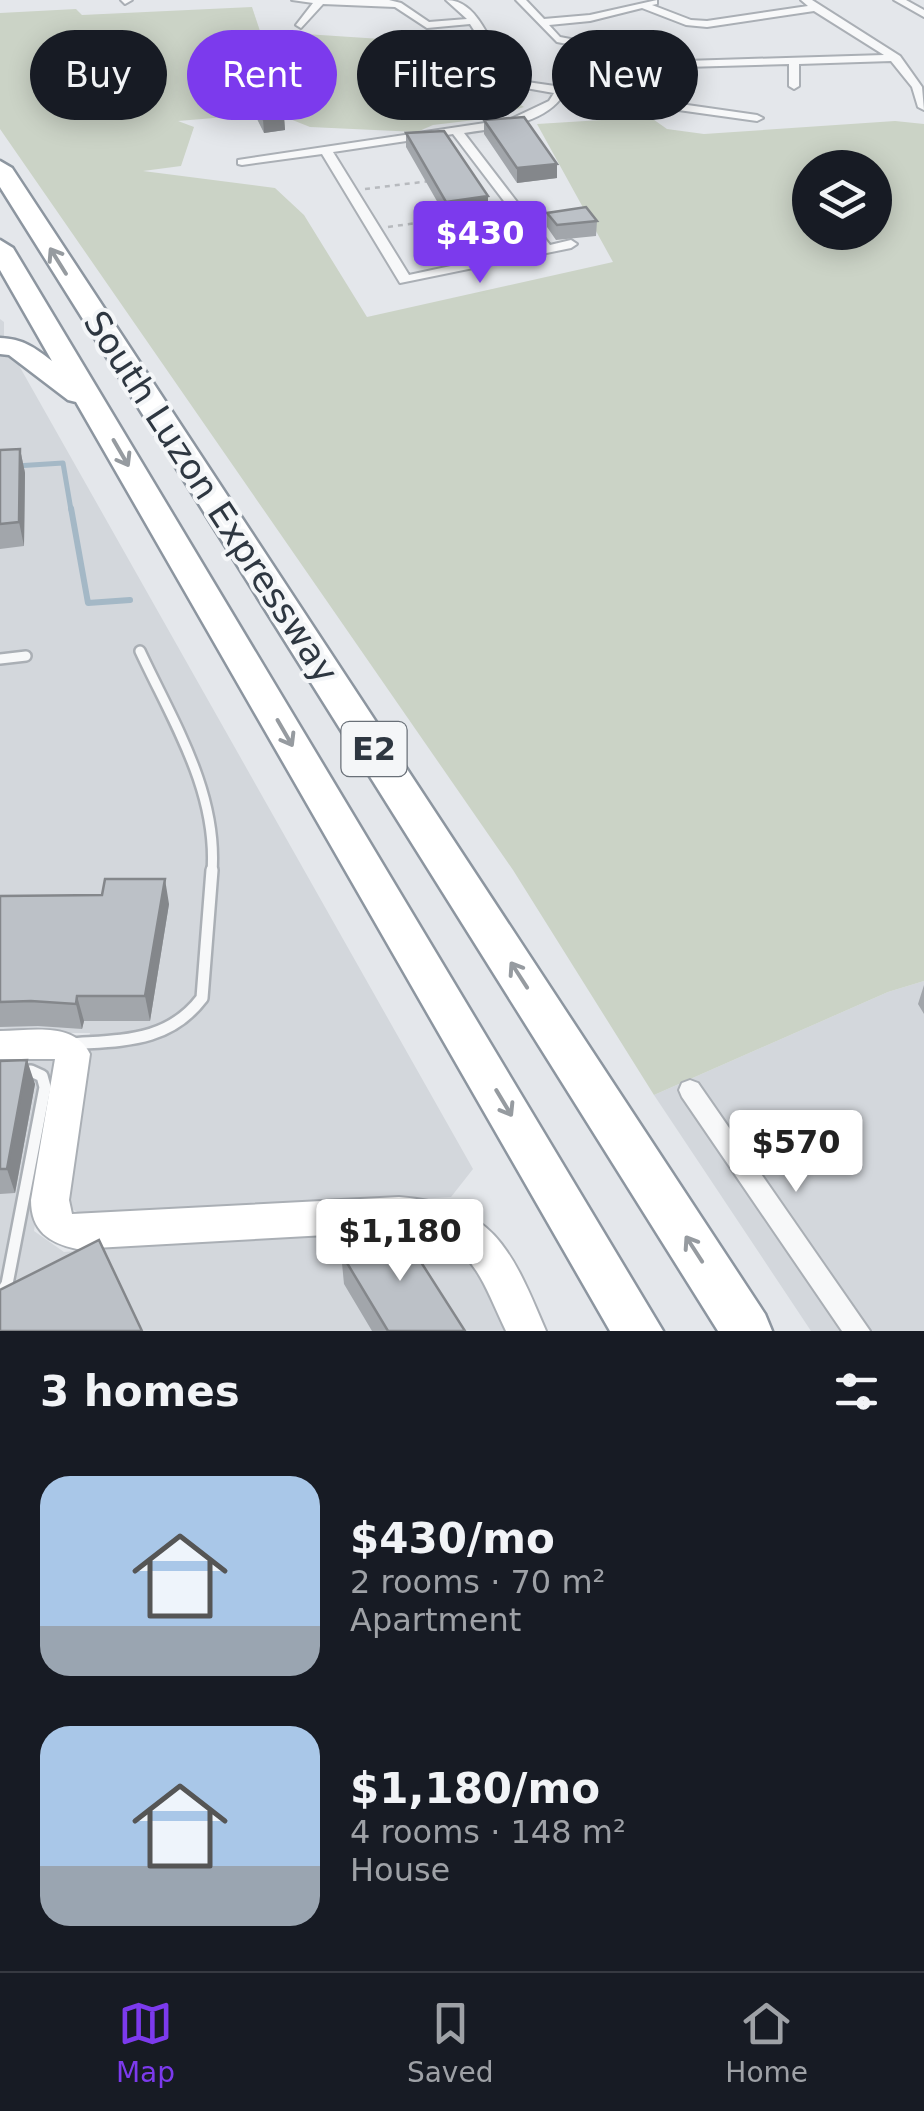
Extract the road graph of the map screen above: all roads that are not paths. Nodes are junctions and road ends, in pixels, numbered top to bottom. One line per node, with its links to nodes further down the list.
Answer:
1 (297, 0): 6 (street)
2 (451, 0): 11 (street)
3 (521, 0): 12 (street)
4 (659, 0): 9 (street)
5 (922, 0): 7 (street)
6 (320, 1): 11 (street); 13 (street)
7 (902, 2): 10 (street)
8 (810, 4): 9 (street); 14 (street)
9 (645, 6): 12 (street)
10 (924, 14)
11 (473, 21): 16 (street)
12 (544, 22): 15 (street)
13 (301, 25)
14 (896, 58): 15 (street); 19 (street)
15 (794, 62): 17 (street)
16 (552, 86)
17 (794, 86)
18 (552, 104): 22 (street)
19 (924, 107)
20 (698, 109): 21 (street)
21 (757, 118)
22 (456, 130): 24 (street); 30 (street)
23 (262, 142): 25 (street)
24 (325, 150): 25 (street); 30 (street)
25 (272, 157): 26 (street)
26 (242, 162)
27 (0, 168): 44 (highway, South Luzon Expressway / E2, one-way to 27)
28 (571, 244): 30 (street)
29 (0, 248): 32 (highway, South Luzon Expressway / E2)
30 (547, 249)
31 (2, 334): 32 (highway); 33 (highway)
32 (57, 346): 33 (highway, South Luzon Expressway / E2)
33 (95, 408): 43 (highway, South Luzon Expressway / E2, one-way to 43)
34 (140, 650): 38 (lane)
35 (26, 656): 36 (lane)
36 (0, 659)
37 (0, 1045): 38 (street)
38 (62, 1045): 42 (street)
39 (0, 1072): 41 (lane)
40 (690, 1090): 45 (street)
41 (0, 1294)
42 (526, 1331)
43 (638, 1331)
44 (747, 1331)
45 (857, 1331)

